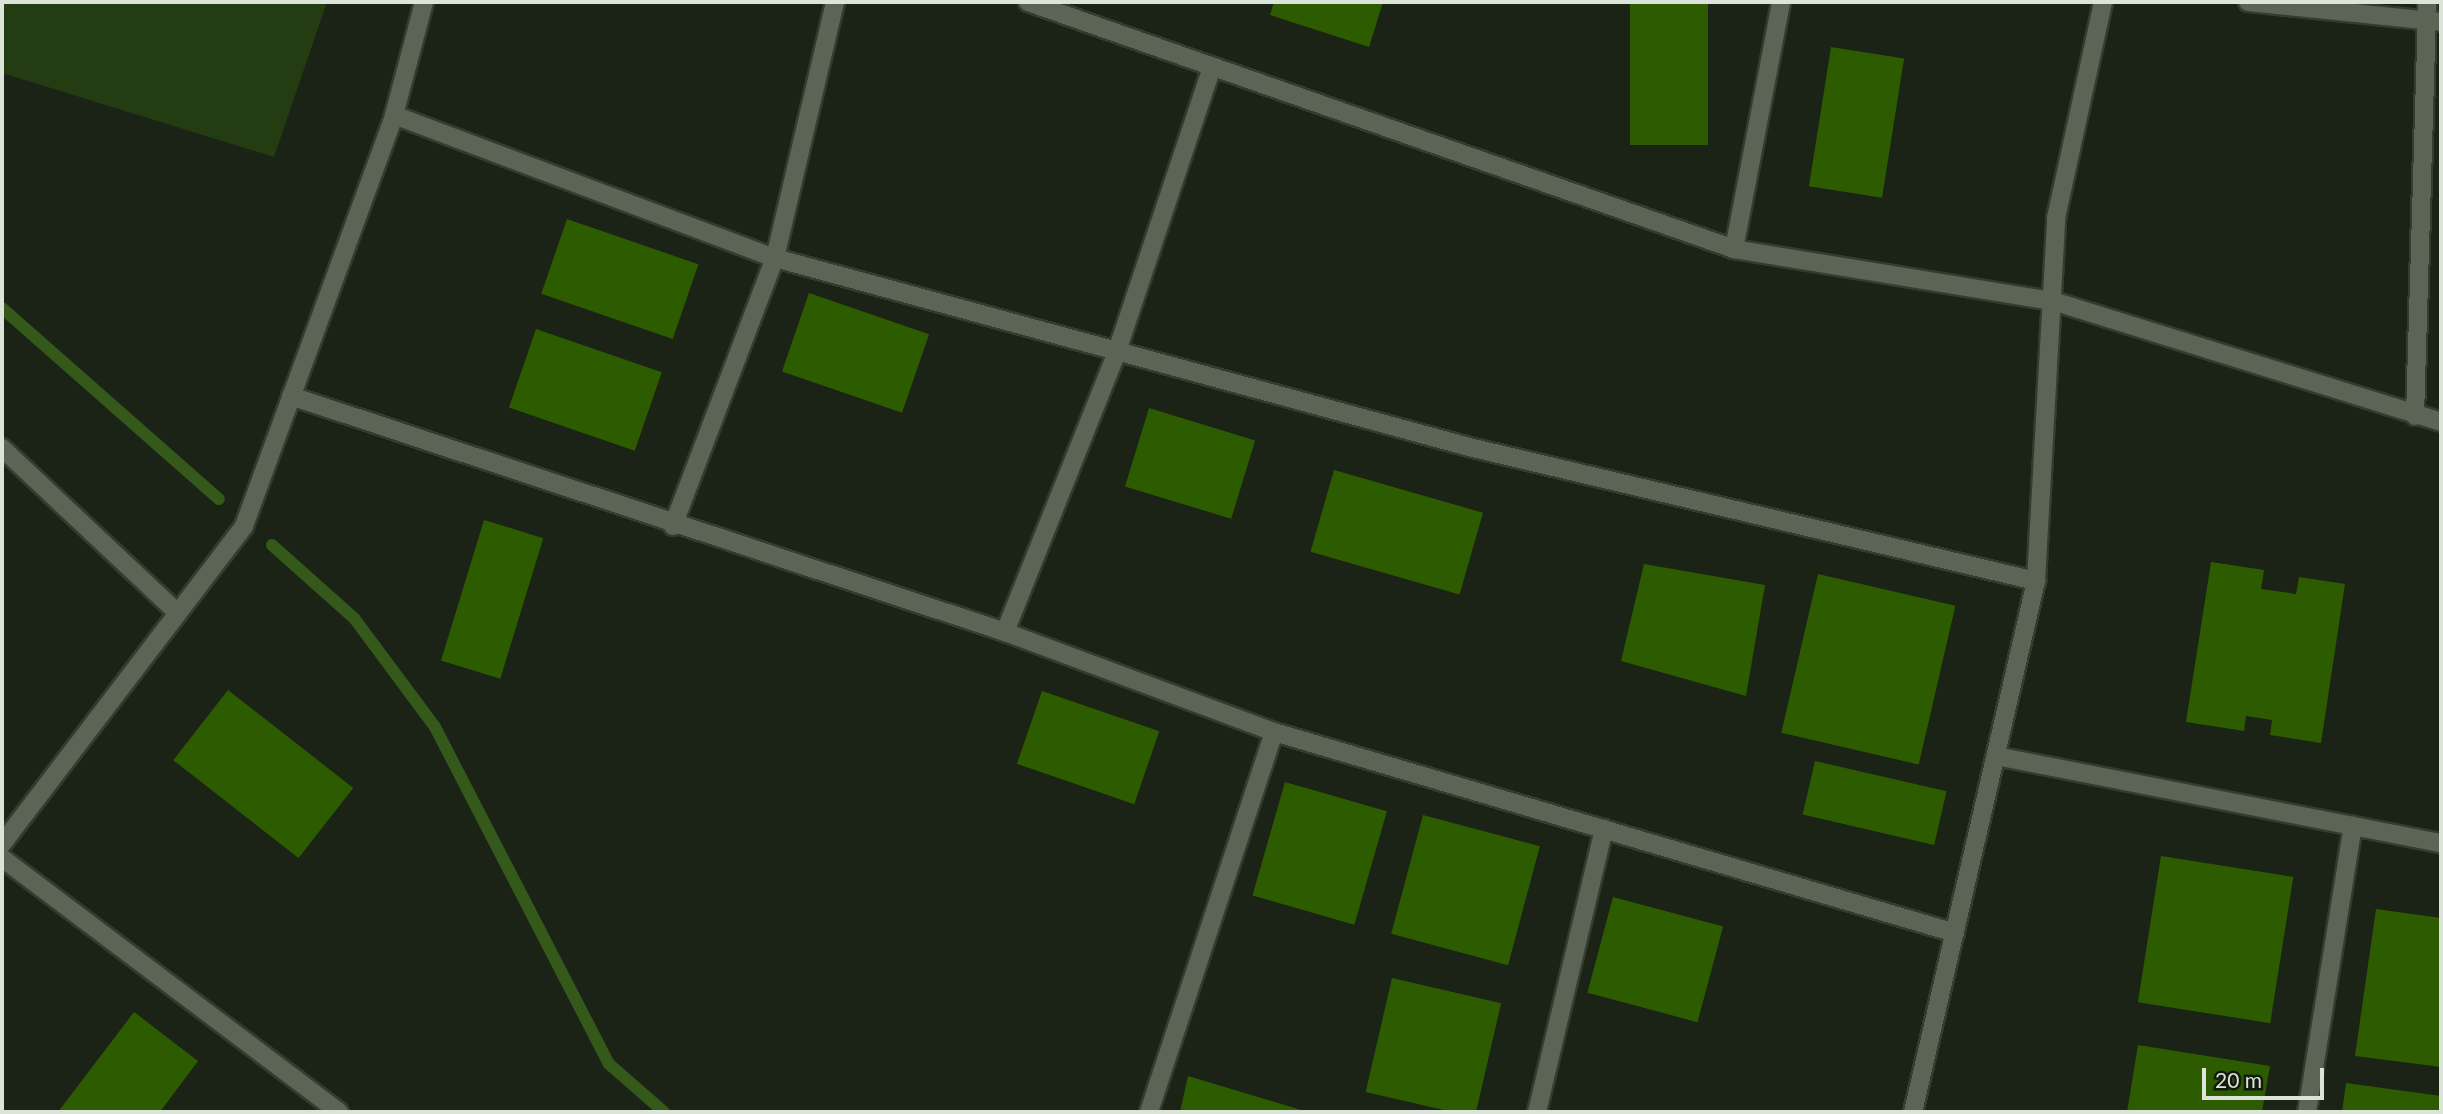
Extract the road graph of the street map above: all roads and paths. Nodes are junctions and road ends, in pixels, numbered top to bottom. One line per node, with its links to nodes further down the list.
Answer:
1 (424, 2): 11 (street)
2 (835, 2): 13 (street)
3 (1028, 2): 8 (street)
4 (1781, 2): 12 (street)
5 (2103, 2): 14 (street)
6 (2248, 2): 9 (street)
7 (2427, 2): 9 (street)
8 (1060, 7): 10 (street)
9 (2434, 21): 17 (street)
10 (1211, 70): 12 (street); 15 (street)
11 (394, 115): 13 (street); 16 (street)
12 (1734, 249): 14 (street)
13 (775, 258): 15 (street); 20 (street)
14 (2053, 301): 17 (street); 21 (street)
15 (1115, 354): 21 (street); 23 (street)
16 (291, 396): 20 (street); 22 (street)
17 (2415, 416): 18 (street)
18 (2441, 422)
19 (2, 448): 22 (street)
20 (673, 526): 23 (street)
21 (2036, 581): 25 (street)
22 (178, 613): 29 (street)
23 (1005, 632): 24 (street)
24 (1274, 732): 27 (street); 33 (street)
25 (1996, 756): 26 (street); 31 (street)
26 (2353, 826): 28 (street); 36 (street)
27 (1604, 829): 31 (street); 34 (street)
28 (2441, 843)
29 (2, 844)
30 (2, 858): 32 (street)
31 (1955, 933): 35 (street)
32 (339, 1112)
33 (1149, 1112)
34 (1537, 1112)
35 (1913, 1112)
36 (2306, 1112)

